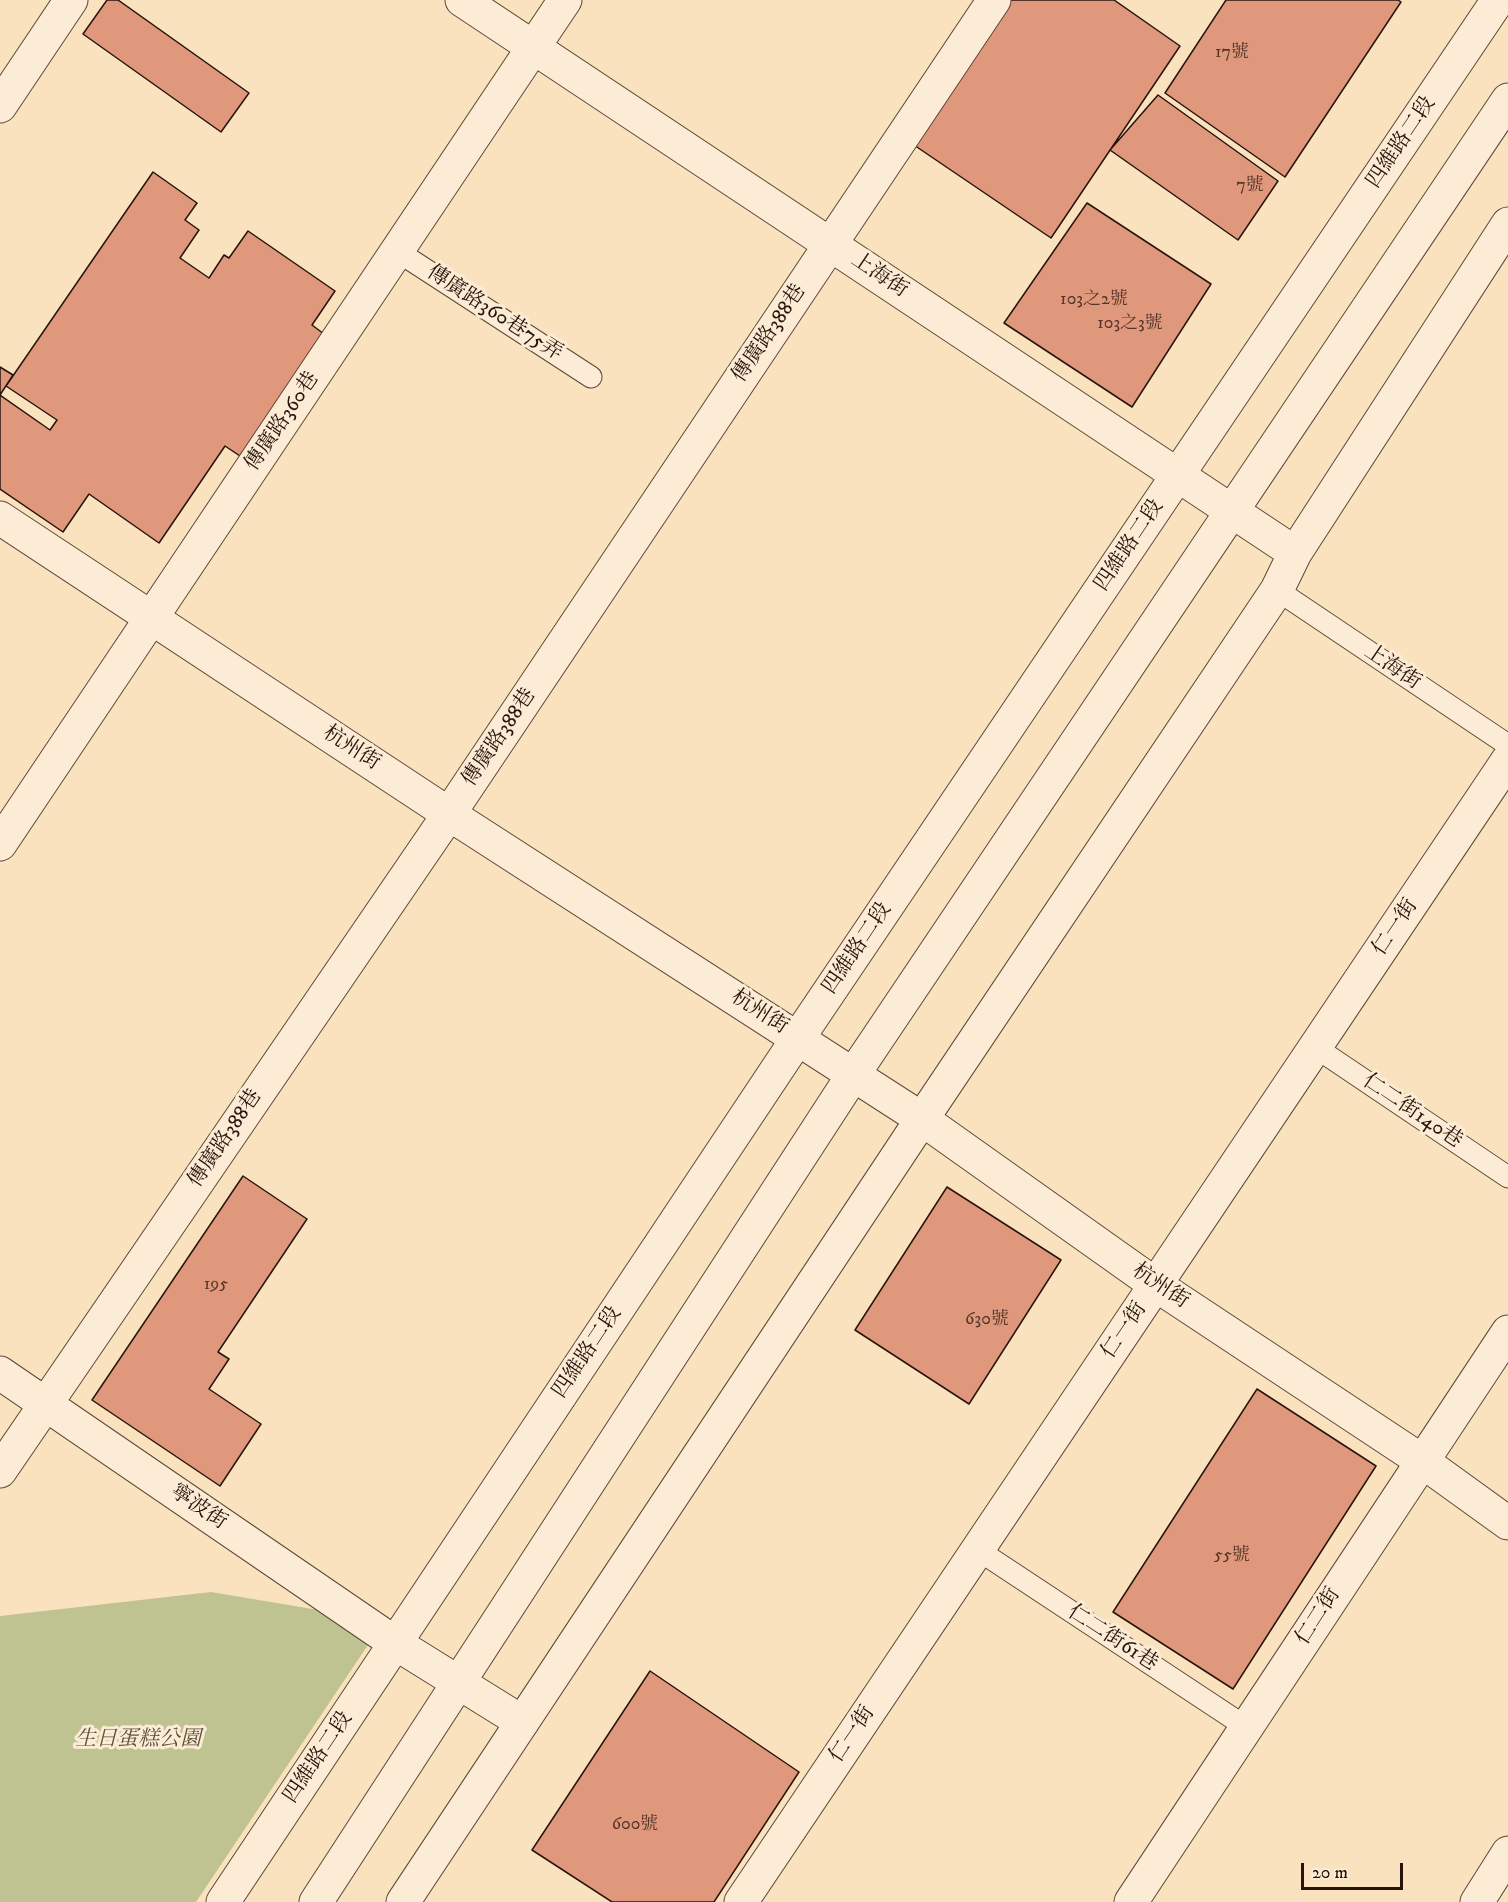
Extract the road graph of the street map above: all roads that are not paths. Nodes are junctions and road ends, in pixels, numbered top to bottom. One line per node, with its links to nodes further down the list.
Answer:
1 (71, 0): 8 (street)
2 (462, 0): 6 (street, 上海街)
3 (565, 0): 6 (street, 傳廣路360巷)
4 (994, 0): 10 (street, 傳廣路388巷)
5 (1498, 0): 13 (street, 四維路二段)
6 (534, 47): 10 (street, 上海街); 11 (street, 傳廣路360巷)
7 (1508, 99): 14 (street)
8 (0, 106)
9 (1508, 224): 16 (street)
10 (830, 244): 13 (street, 上海街); 21 (street, 傳廣路388巷)
11 (397, 251): 12 (lane, 傳廣路360巷75弄); 18 (street, 傳廣路360巷)
12 (591, 377)
13 (1178, 475): 14 (street, 上海街); 23 (street, 四維路二段)
14 (1232, 512): 16 (street, 上海街); 25 (street)
15 (0, 518): 18 (street, 杭州街)
16 (1295, 553): 17 (street)
17 (1277, 590): 19 (lane, 上海街); 26 (street)
18 (152, 618): 21 (street, 杭州街); 22 (street, 傳廣路360巷)
19 (1508, 745)
20 (1508, 760): 24 (street, 仁一街)
21 (449, 814): 23 (street, 杭州街); 31 (street, 傳廣路388巷)
22 (0, 844)
23 (798, 1038): 25 (street, 杭州街); 36 (street, 四維路二段)
24 (1315, 1047): 27 (lane, 仁二街140巷); 28 (street, 仁一街)
25 (853, 1075): 26 (street, 杭州街); 37 (street)
26 (922, 1119): 28 (street, 杭州街); 38 (street)
27 (1508, 1178)
28 (1156, 1285): 32 (street, 杭州街); 35 (street, 仁一街)
29 (1508, 1332): 32 (street, 仁二街)
30 (0, 1374): 31 (street, 寧波街)
31 (45, 1404): 33 (street, 傳廣路388巷); 36 (street, 寧波街)
32 (1422, 1461): 34 (street, 杭州街); 39 (street, 仁二街)
33 (0, 1471)
34 (1508, 1523)
35 (978, 1550): 39 (lane, 仁二街61巷); 44 (street, 仁一街)
36 (395, 1643): 37 (street, 寧波街); 41 (street, 四維路二段)
37 (458, 1683): 38 (street, 寧波街); 42 (street)
38 (522, 1722): 43 (street)
39 (1246, 1727): 45 (street, 仁二街)
40 (1508, 1852): 46 (street)
41 (223, 1902)
42 (316, 1902)
43 (403, 1902)
44 (741, 1902)
45 (1131, 1902)
46 (1477, 1902)

